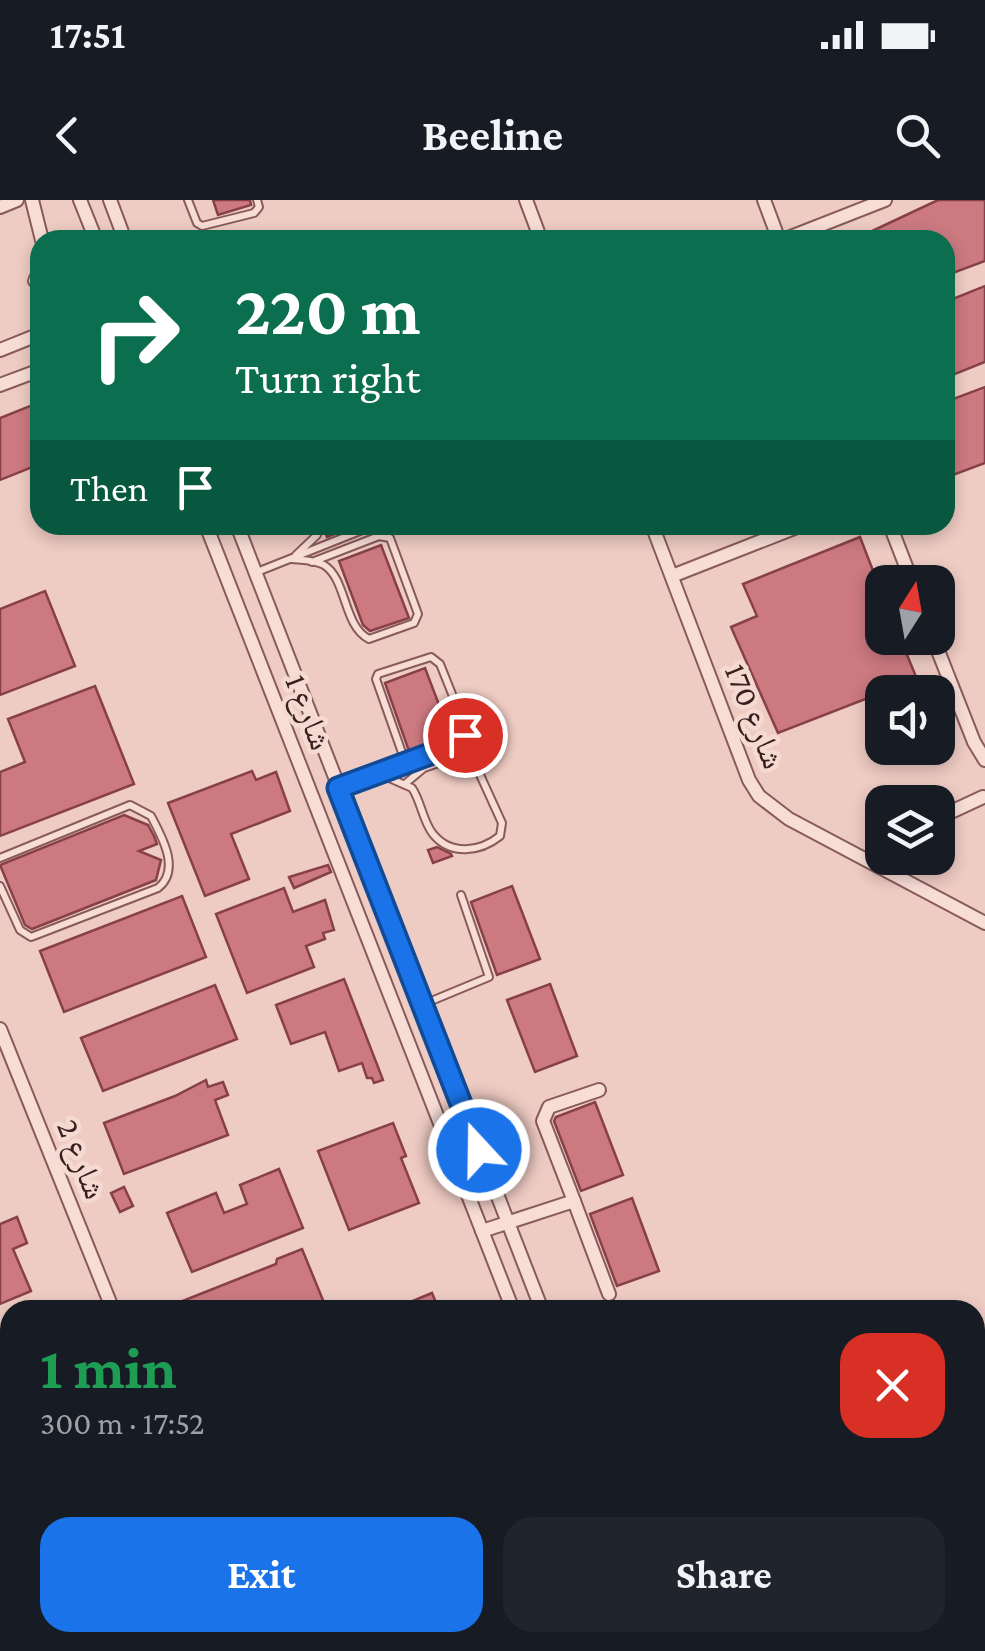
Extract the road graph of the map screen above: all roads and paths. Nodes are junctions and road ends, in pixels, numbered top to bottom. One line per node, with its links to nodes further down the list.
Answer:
1 (16, 200): 10 (street)
2 (32, 200): 11 (street)
3 (80, 200): 12 (street)
4 (110, 200): 13 (street)
5 (188, 200): 6 (lane)
6 (258, 200)
7 (526, 200): 14 (street)
8 (764, 200): 15 (street)
9 (884, 200): 16 (street)
10 (0, 207)
11 (40, 230)
12 (92, 230)
13 (121, 230)
14 (537, 230)
15 (777, 230)
16 (807, 230)
17 (30, 338): 18 (street)
18 (0, 350)
19 (30, 374): 20 (street)
20 (0, 386)
21 (210, 535): 35 (street, شارع 1)
22 (241, 535): 31 (street, شارع 1)
23 (318, 535): 28 (lane)
24 (350, 535): 28 (lane)
25 (656, 535): 32 (street, شارع 170)
26 (777, 535): 32 (street)
27 (894, 535): 30 (street)
28 (292, 559): 29 (lane); 31 (lane)
29 (312, 562): 29 (lane)
30 (905, 565)
31 (256, 573): 34 (street, شارع 1)
32 (672, 576): 43 (street, شارع 170)
33 (941, 655): 36 (street)
34 (318, 736): 35 (street); 40 (street, شارع 1)
35 (292, 744): 54 (street, شارع 1)
36 (985, 760)
37 (406, 764): 37 (lane); 38 (lane)
38 (379, 774): 39 (lane); 40 (lane)
39 (406, 783): 39 (lane)
40 (338, 788): 49 (street, شارع 1)
41 (983, 797): 42 (street)
42 (955, 810)
43 (865, 853)
44 (0, 858): 46 (lane)
45 (905, 875): 48 (street, شارع 170)
46 (0, 886)
47 (461, 895): 49 (lane)
48 (985, 923)
49 (422, 1004): 53 (street, شارع 1)
50 (0, 1029): 56 (street, شارع 2)
51 (600, 1090): 52 (street)
52 (574, 1201): 53 (street); 55 (street)
53 (507, 1222): 54 (street); 58 (street, شارع 1)
54 (482, 1231): 57 (street, شارع 1)
55 (609, 1294)
56 (109, 1300)
57 (508, 1300)
58 (538, 1300)

